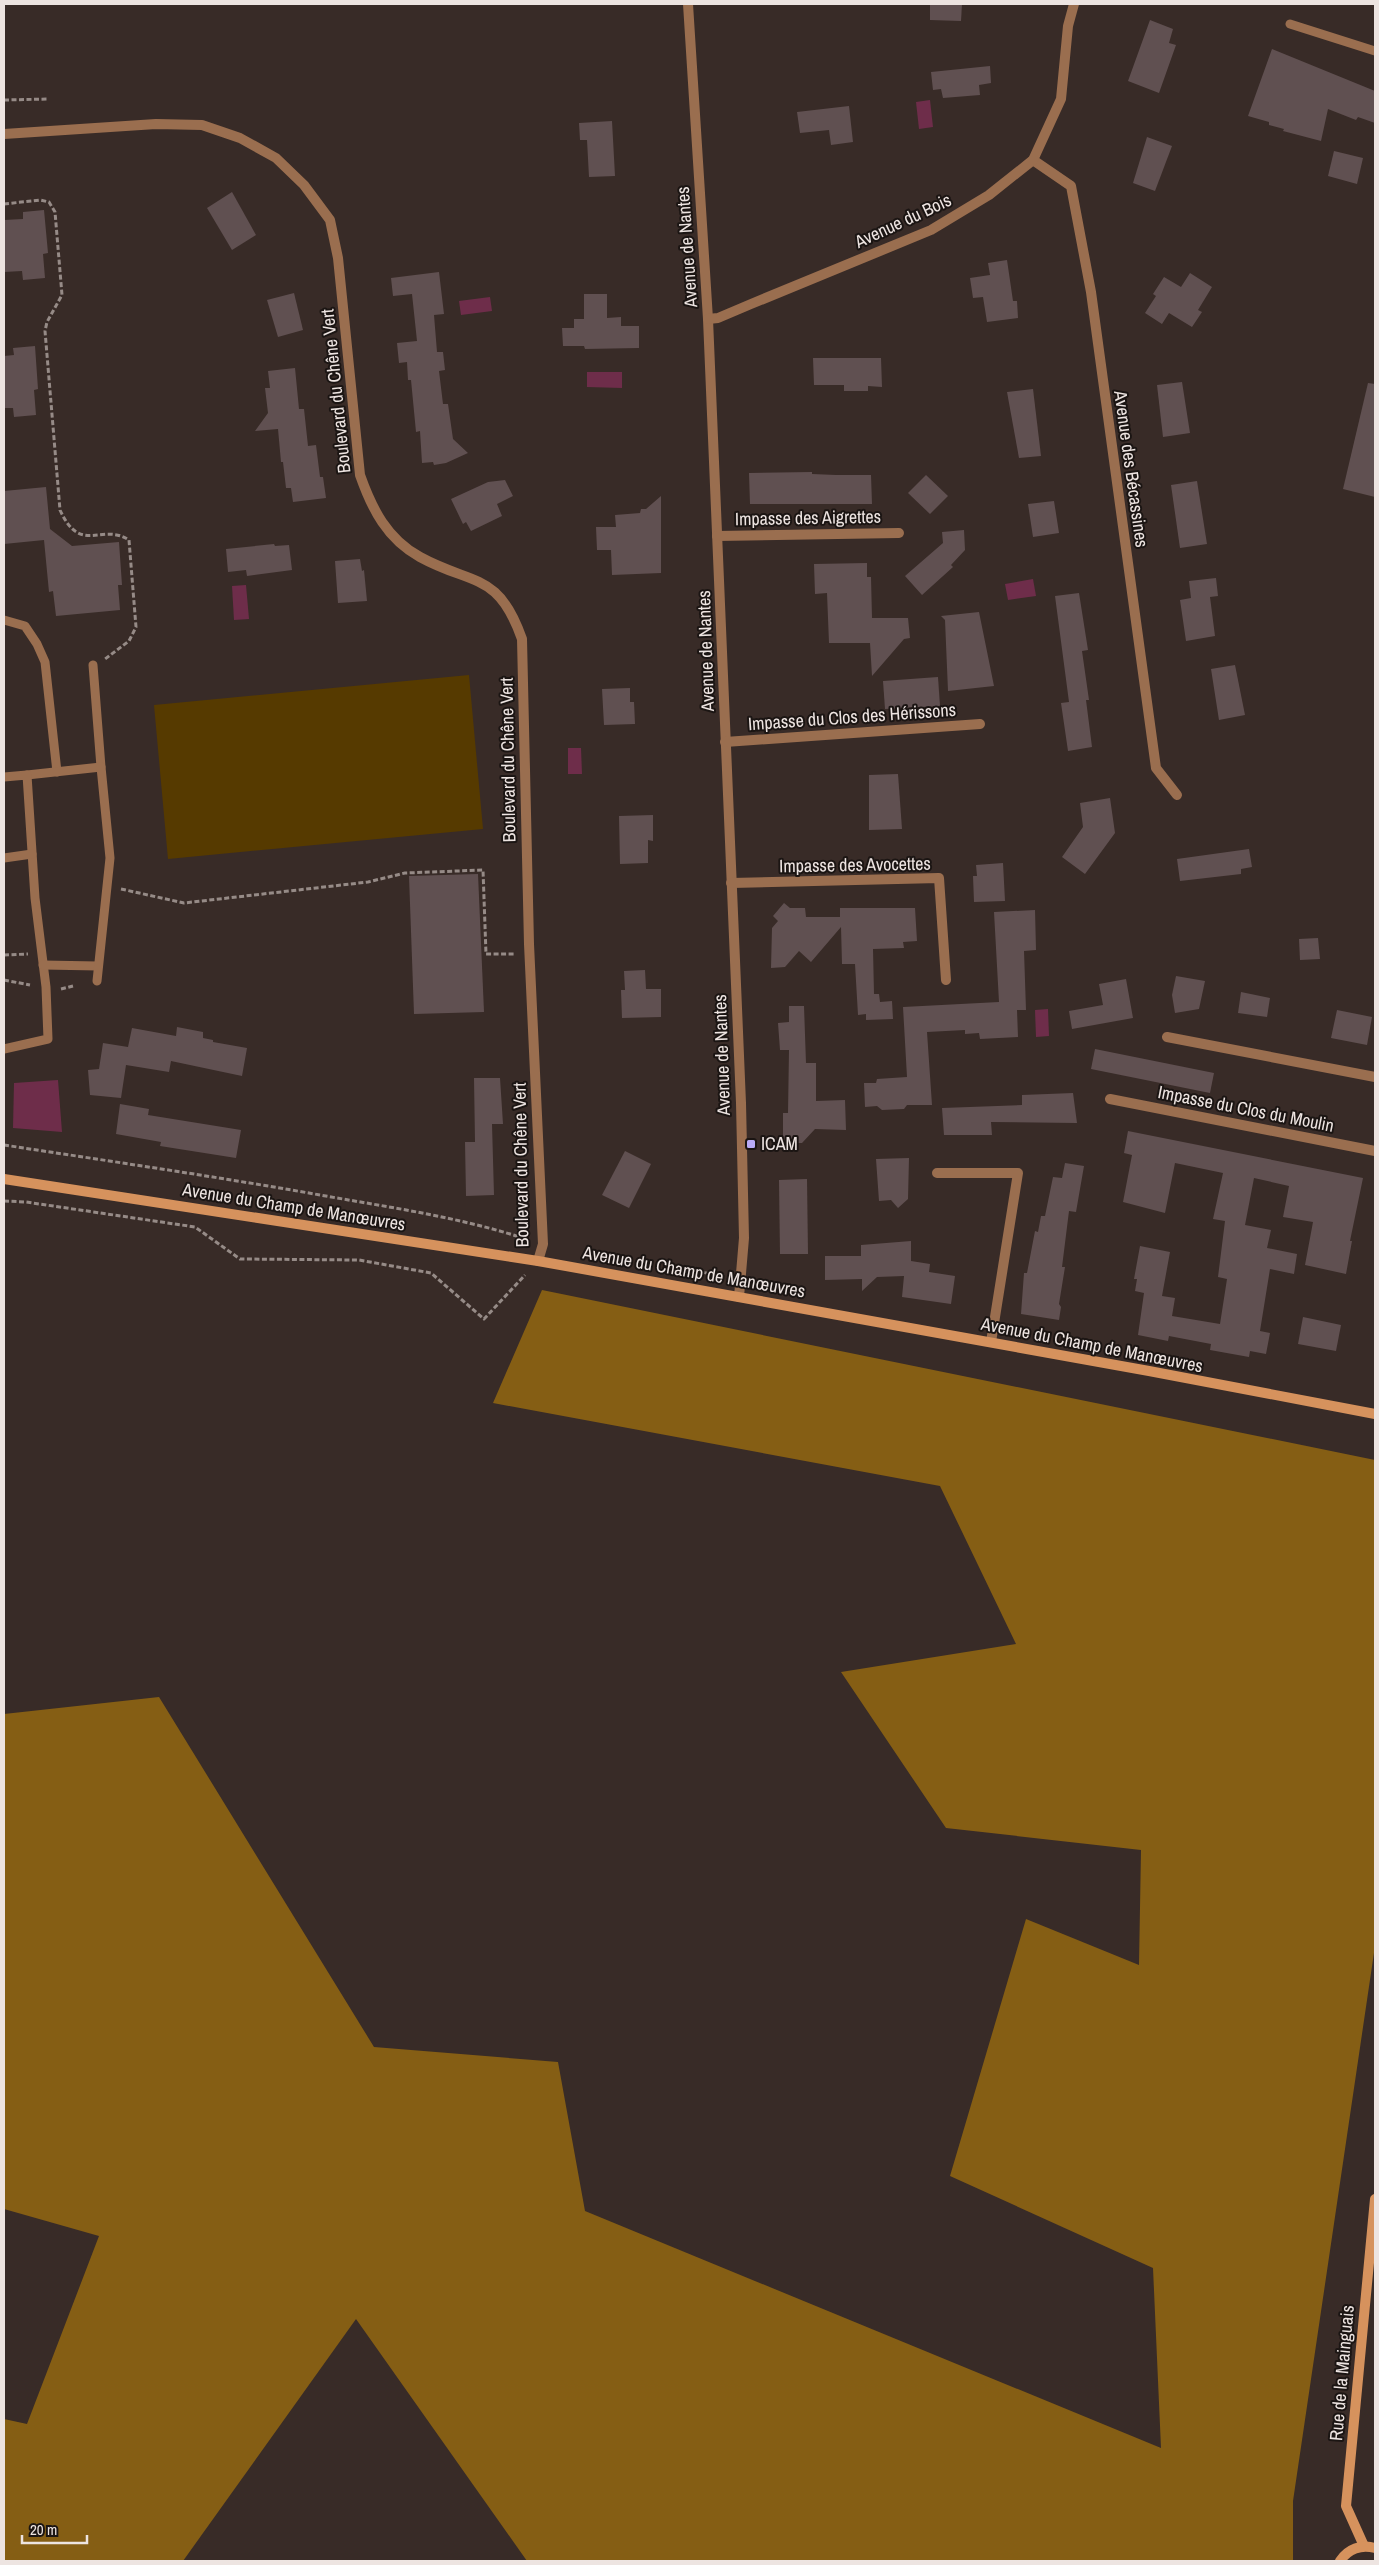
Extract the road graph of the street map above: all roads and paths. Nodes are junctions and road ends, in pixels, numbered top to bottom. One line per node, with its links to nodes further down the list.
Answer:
1 (688, 4): 10 (street, Avenue de Nantes)
2 (1074, 4): 8 (street, Avenue du Bois)
3 (1290, 24): 4 (lane)
4 (1375, 51)
5 (48, 99): 6 (path)
6 (4, 100)
7 (4, 134): 26 (street, Boulevard du Chêne Vert)
8 (1033, 160): 10 (street, Avenue du Bois); 21 (street, Avenue des Bécassines)
9 (4, 204): 14 (path)
10 (708, 319): 12 (street, Avenue de Nantes)
11 (899, 533): 12 (street, Impasse des Aigrettes)
12 (717, 536): 16 (street, Avenue de Nantes)
13 (4, 620): 18 (lane)
14 (93, 666): 17 (lane)
15 (980, 724): 16 (street, Impasse du Clos des Hérissons)
16 (726, 742): 24 (street, Avenue de Nantes)
17 (101, 767): 18 (lane); 25 (lane)
18 (57, 772): 19 (lane)
19 (27, 776): 20 (lane); 22 (lane)
20 (4, 777)
21 (1177, 795)
22 (32, 854): 23 (lane); 27 (lane)
23 (4, 858)
24 (731, 883): 29 (street, Impasse des Avocettes); 43 (street, Avenue de Nantes)
25 (108, 888): 26 (path); 28 (lane)
26 (530, 954): 40 (street, Boulevard du Chêne Vert)
27 (43, 965): 28 (lane); 32 (lane)
28 (98, 966): 30 (lane)
29 (946, 980)
30 (97, 981)
31 (1167, 1037): 33 (street)
32 (4, 1050)
33 (1375, 1076)
34 (1110, 1099): 36 (street, Impasse du Clos du Moulin)
35 (4, 1145): 40 (path)
36 (1375, 1150)
37 (937, 1172): 45 (street)
38 (4, 1179): 41 (street, Avenue du Champ de Manœuvres)
39 (4, 1201): 41 (path)
40 (543, 1244): 41 (street, Boulevard du Chêne Vert)
41 (538, 1262): 44 (street, Avenue du Champ de Manœuvres)
42 (675, 1267): 43 (path)
43 (740, 1279): 44 (street, Avenue de Nantes)
44 (739, 1297): 45 (street, Avenue du Champ de Manœuvres)
45 (991, 1342): 46 (street, Avenue du Champ de Manœuvres)
46 (1375, 1414)
47 (1375, 2199): 48 (street, Rue de la Mainguais)
48 (1364, 2546): 49 (street); 50 (street)
49 (1375, 2548)
50 (1340, 2561)

